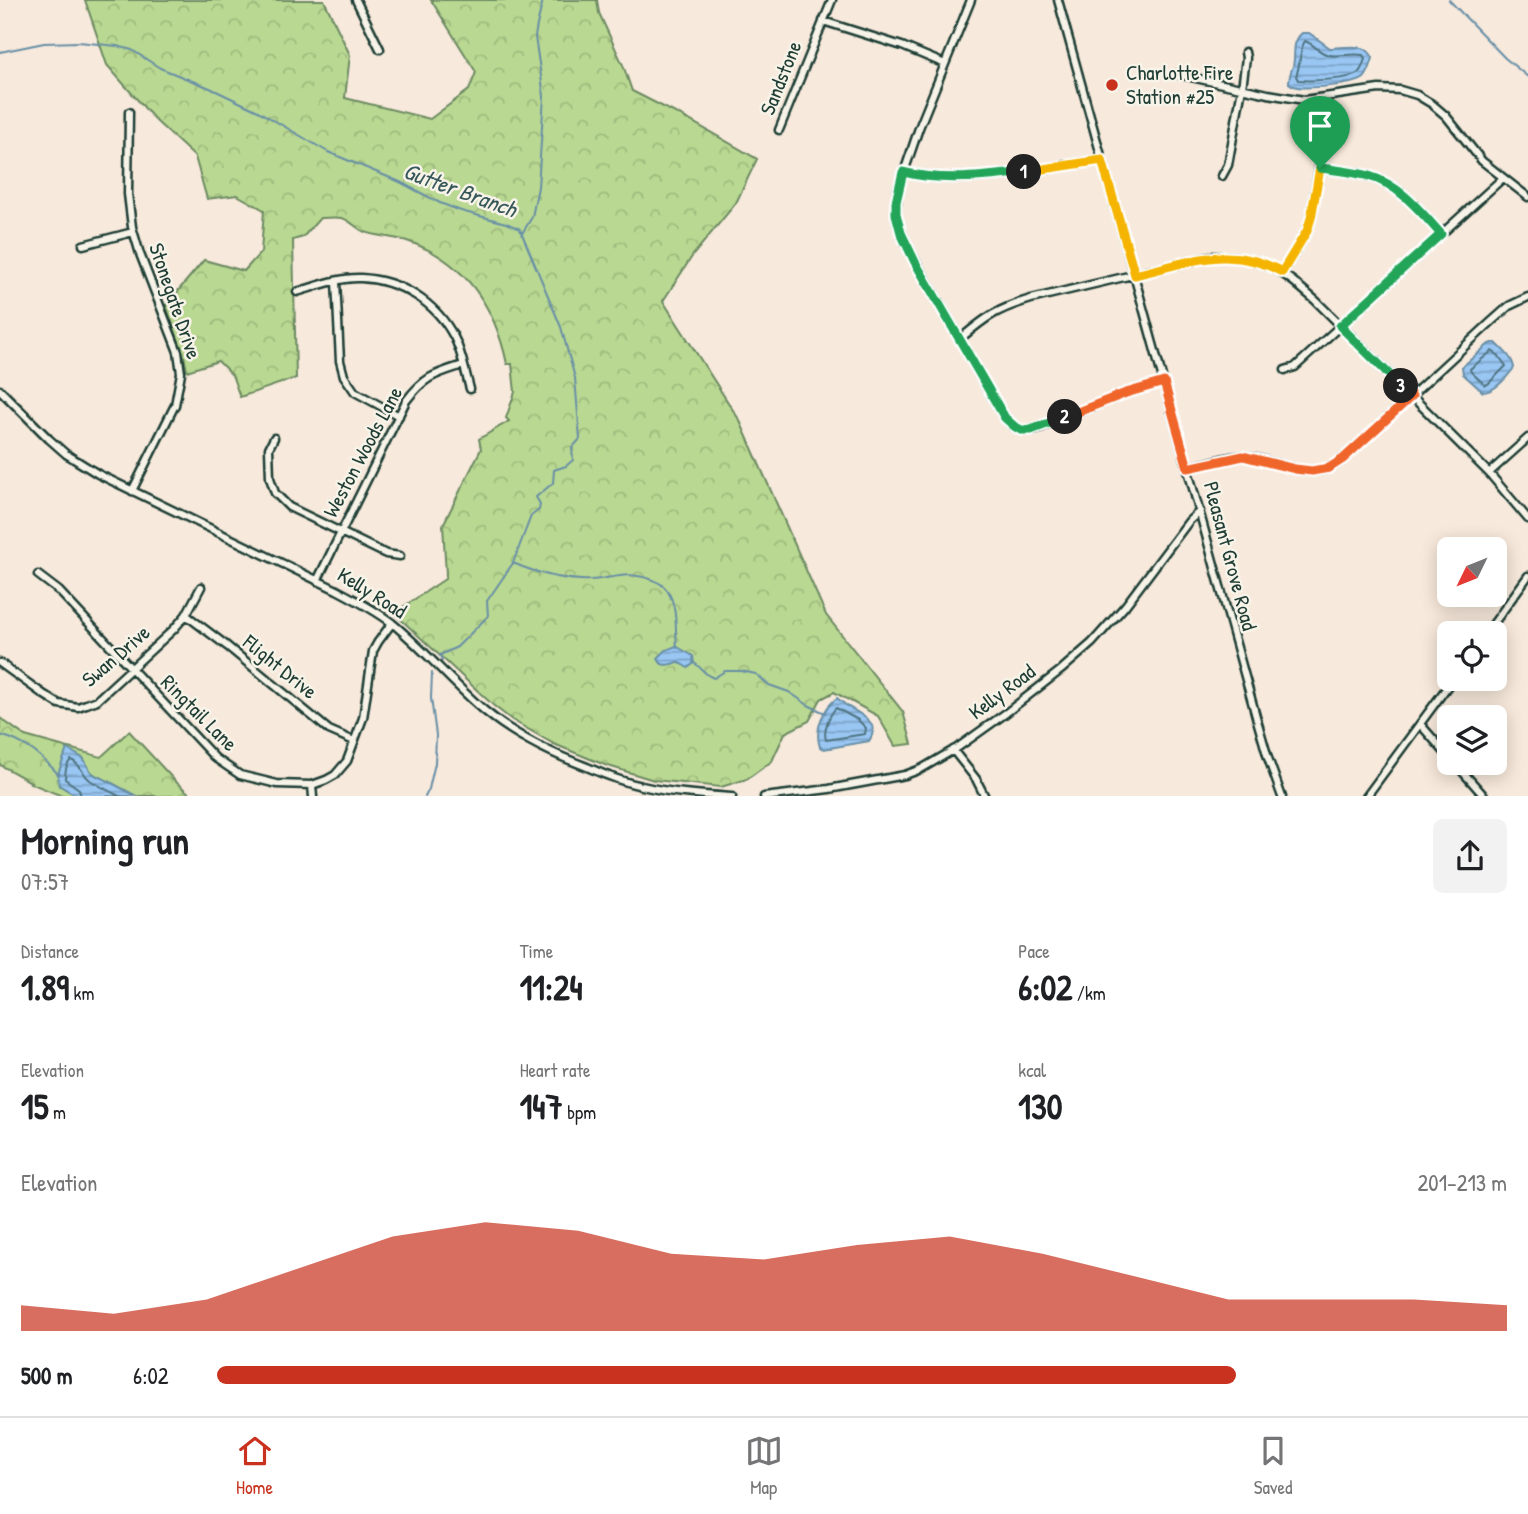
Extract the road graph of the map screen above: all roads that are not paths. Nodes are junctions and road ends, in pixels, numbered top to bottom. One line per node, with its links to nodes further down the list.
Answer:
1 (356, 0): 6 (street)
2 (832, 0): 5 (street, Sandstone)
3 (971, 0): 8 (street)
4 (1058, 0): 14 (street, Pleasant Grove Road)
5 (823, 21): 8 (street); 13 (street, Sandstone)
6 (380, 49)
7 (1245, 52): 10 (street)
8 (945, 64): 16 (street)
9 (1177, 74): 10 (street)
10 (1242, 88): 11 (street); 17 (street)
11 (1326, 98): 15 (street); 18 (street)
12 (129, 112): 20 (street, Stonegate Drive)
13 (779, 130)
14 (1102, 160): 16 (street); 24 (street, Pleasant Grove Road)
15 (1320, 168): 21 (street); 23 (street)
16 (903, 172): 29 (street)
17 (1222, 176)
18 (1503, 178): 19 (street); 21 (street)
19 (1528, 197)
20 (133, 232): 22 (street); 41 (street, Stonegate Drive)
21 (1441, 234): 28 (street)
22 (83, 245)
23 (1282, 272): 24 (street); 28 (street)
24 (1135, 275): 29 (street); 32 (street, Pleasant Grove Road)
25 (336, 281): 26 (street); 30 (street); 36 (street)
26 (297, 292)
27 (1528, 297): 35 (street)
28 (1340, 326): 31 (street); 35 (street)
29 (960, 339): 32 (street)
30 (463, 365): 33 (street); 36 (street, Weston Woods Lane)
31 (1285, 370)
32 (1164, 382): 39 (street, Pleasant Grove Road)
33 (470, 389)
34 (0, 390): 41 (street, Kelly Road)
35 (1412, 396): 39 (street); 40 (street)
36 (399, 416): 44 (street, Weston Woods Lane)
37 (274, 439): 44 (street)
38 (1528, 439): 40 (street)
39 (1188, 468): 42 (street, Pleasant Grove Road)
40 (1489, 473): 43 (street)
41 (132, 491): 48 (street, Kelly Road)
42 (1200, 511): 59 (street, Kelly Road); 66 (street, Pleasant Grove Road)
43 (1528, 519)
44 (341, 533): 45 (street); 48 (street, Weston Woods Lane)
45 (400, 556)
46 (38, 575): 54 (street, Ringtail Lane)
47 (1528, 576): 51 (street)
48 (317, 580): 52 (street, Kelly Road)
49 (201, 587): 50 (street, Swan Drive)
50 (186, 615): 54 (street, Swan Drive); 57 (street, Flight Drive)
51 (1495, 621)
52 (392, 623): 57 (street); 63 (street, Kelly Road)
53 (0, 663): 54 (street, Swan Drive)
54 (131, 669): 61 (street, Ringtail Lane)
55 (1444, 691): 56 (street)
56 (1420, 724): 58 (street); 67 (street)
57 (354, 741): 61 (street)
58 (1437, 743)
59 (953, 750): 64 (street, Kelly Road); 65 (street)
60 (1466, 775): 68 (street)
61 (312, 785): 62 (street)
62 (313, 796)
63 (732, 796)
64 (764, 796)
65 (985, 796)
66 (1282, 796)
67 (1366, 796)
68 (1485, 796)

